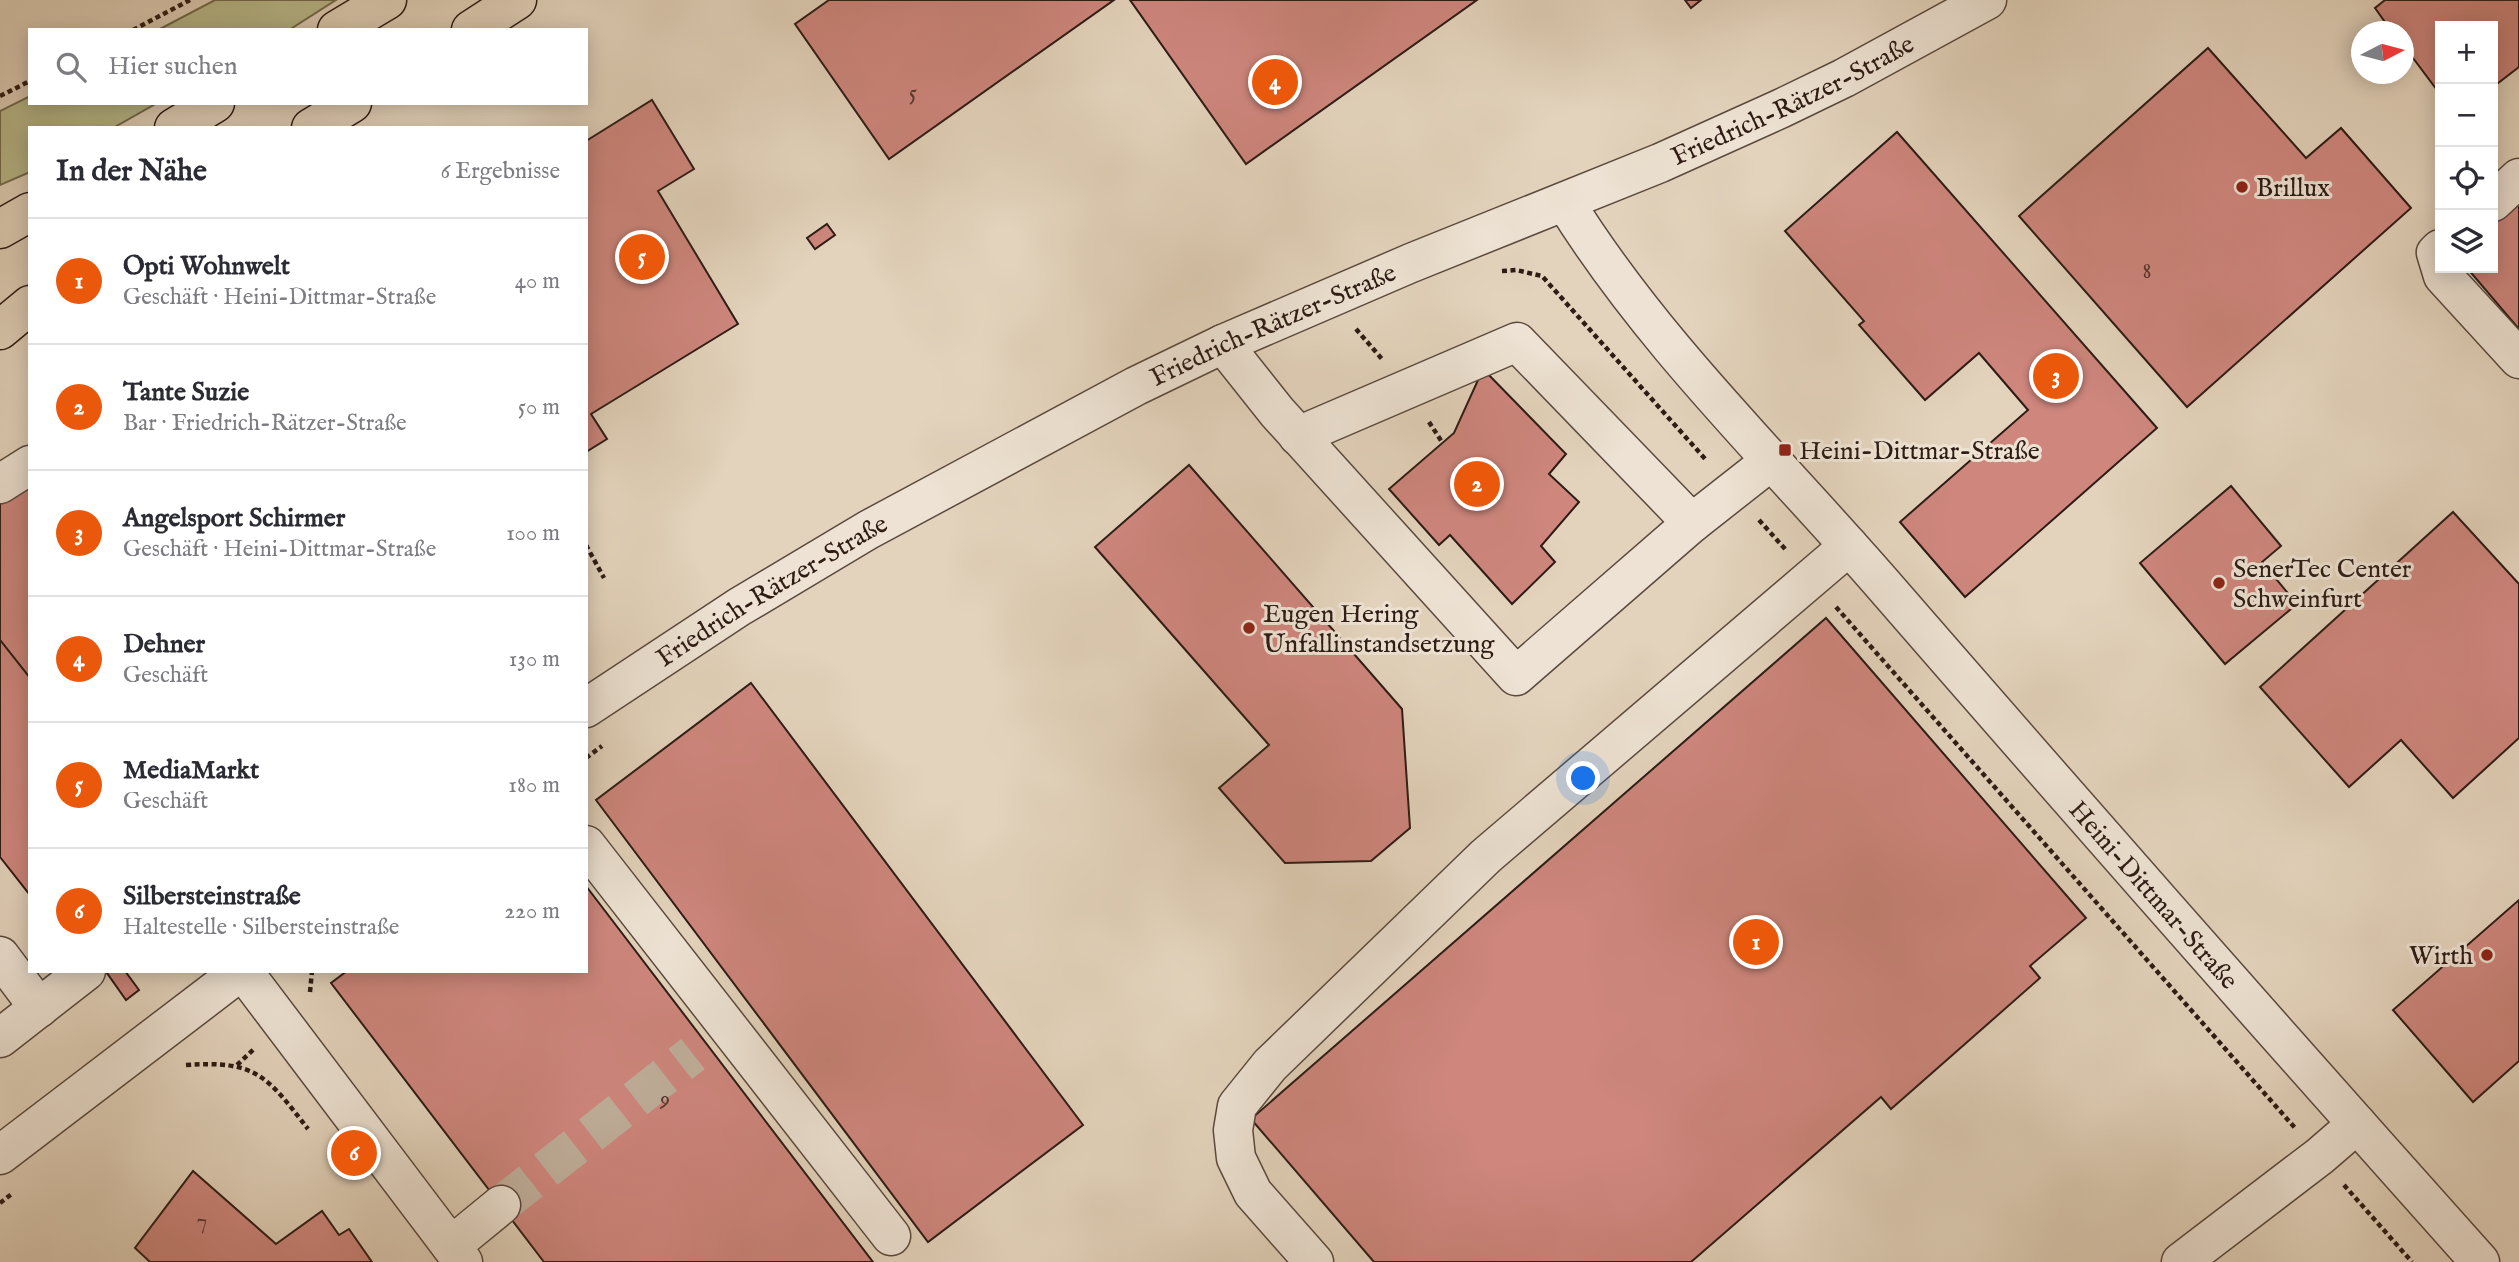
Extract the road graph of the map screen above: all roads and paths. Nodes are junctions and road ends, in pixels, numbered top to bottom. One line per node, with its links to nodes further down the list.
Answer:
1 (190, 0): 5 (path)
2 (387, 0): 6 (highway)
3 (517, 0): 7 (highway)
4 (1987, 0): 16 (street, Friedrich-Rätzer-Straße)
5 (137, 28)
6 (340, 28)
7 (474, 28)
8 (28, 82): 9 (path)
9 (0, 96)
10 (212, 105): 12 (highway)
11 (349, 105): 13 (highway)
12 (177, 126)
13 (314, 126)
14 (2519, 178): 15 (street)
15 (2498, 197)
16 (1565, 202): 27 (street, Friedrich-Rätzer-Straße); 30 (street, Heini-Dittmar-Straße)
17 (28, 213): 18 (highway)
18 (0, 229)
19 (1497, 271): 33 (path)
20 (2441, 273): 28 (street)
21 (28, 284): 22 (highway)
22 (0, 297)
23 (28, 307): 26 (highway)
24 (1367, 323): 25 (path)
25 (1355, 328)
26 (0, 330)
27 (1223, 344): 29 (street); 39 (street, Friedrich-Rätzer-Straße)
28 (2519, 359)
29 (1298, 436): 34 (street); 34 (street)
30 (1771, 461): 33 (street); 35 (street, Heini-Dittmar-Straße)
31 (28, 466): 32 (street)
32 (0, 484)
33 (1733, 491): 34 (street); 38 (path)
34 (1692, 523)
35 (1849, 546): 38 (street); 47 (street, Heini-Dittmar-Straße)
36 (588, 549): 37 (path)
37 (604, 578)
38 (1811, 578): 50 (path); 56 (street)
39 (588, 707)
40 (588, 848): 54 (street)
41 (0, 956): 44 (street)
42 (83, 973): 44 (street)
43 (225, 976): 49 (street); 55 (street)
44 (39, 1007): 45 (street)
45 (0, 1038)
46 (177, 1069): 48 (path)
47 (2357, 1124): 50 (street); 59 (street, Heini-Dittmar-Straße)
48 (309, 1129)
49 (0, 1155)
50 (2320, 1156): 57 (street); 58 (path)
51 (21, 1187): 52 (path)
52 (0, 1203)
53 (501, 1205): 55 (street)
54 (891, 1236)
55 (457, 1254)
56 (1314, 1262)
57 (2181, 1262)
58 (2412, 1262)
59 (2480, 1262)

